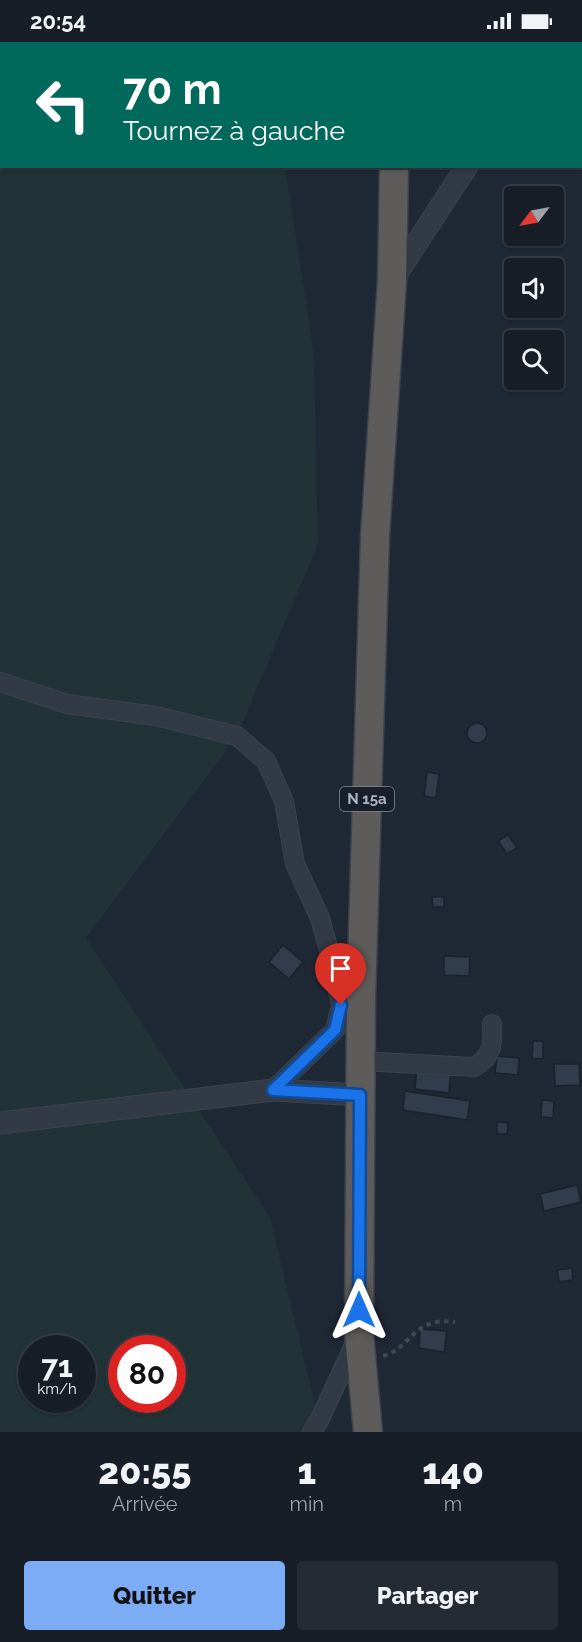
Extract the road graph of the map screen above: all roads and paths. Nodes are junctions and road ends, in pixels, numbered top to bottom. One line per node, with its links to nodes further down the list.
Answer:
1 (394, 168): 3 (highway, N 15a)
2 (466, 168): 3 (street)
3 (392, 281): 6 (highway, N 15a)
4 (0, 682): 7 (street)
5 (492, 1024): 6 (street)
6 (360, 1061): 8 (highway, N 15a)
7 (273, 1090): 8 (street); 9 (street)
8 (360, 1095): 11 (highway, N 15a)
9 (0, 1123)
10 (455, 1322): 11 (path)
11 (360, 1348): 12 (street); 13 (highway, N 15a)
12 (312, 1432)
13 (368, 1432)

